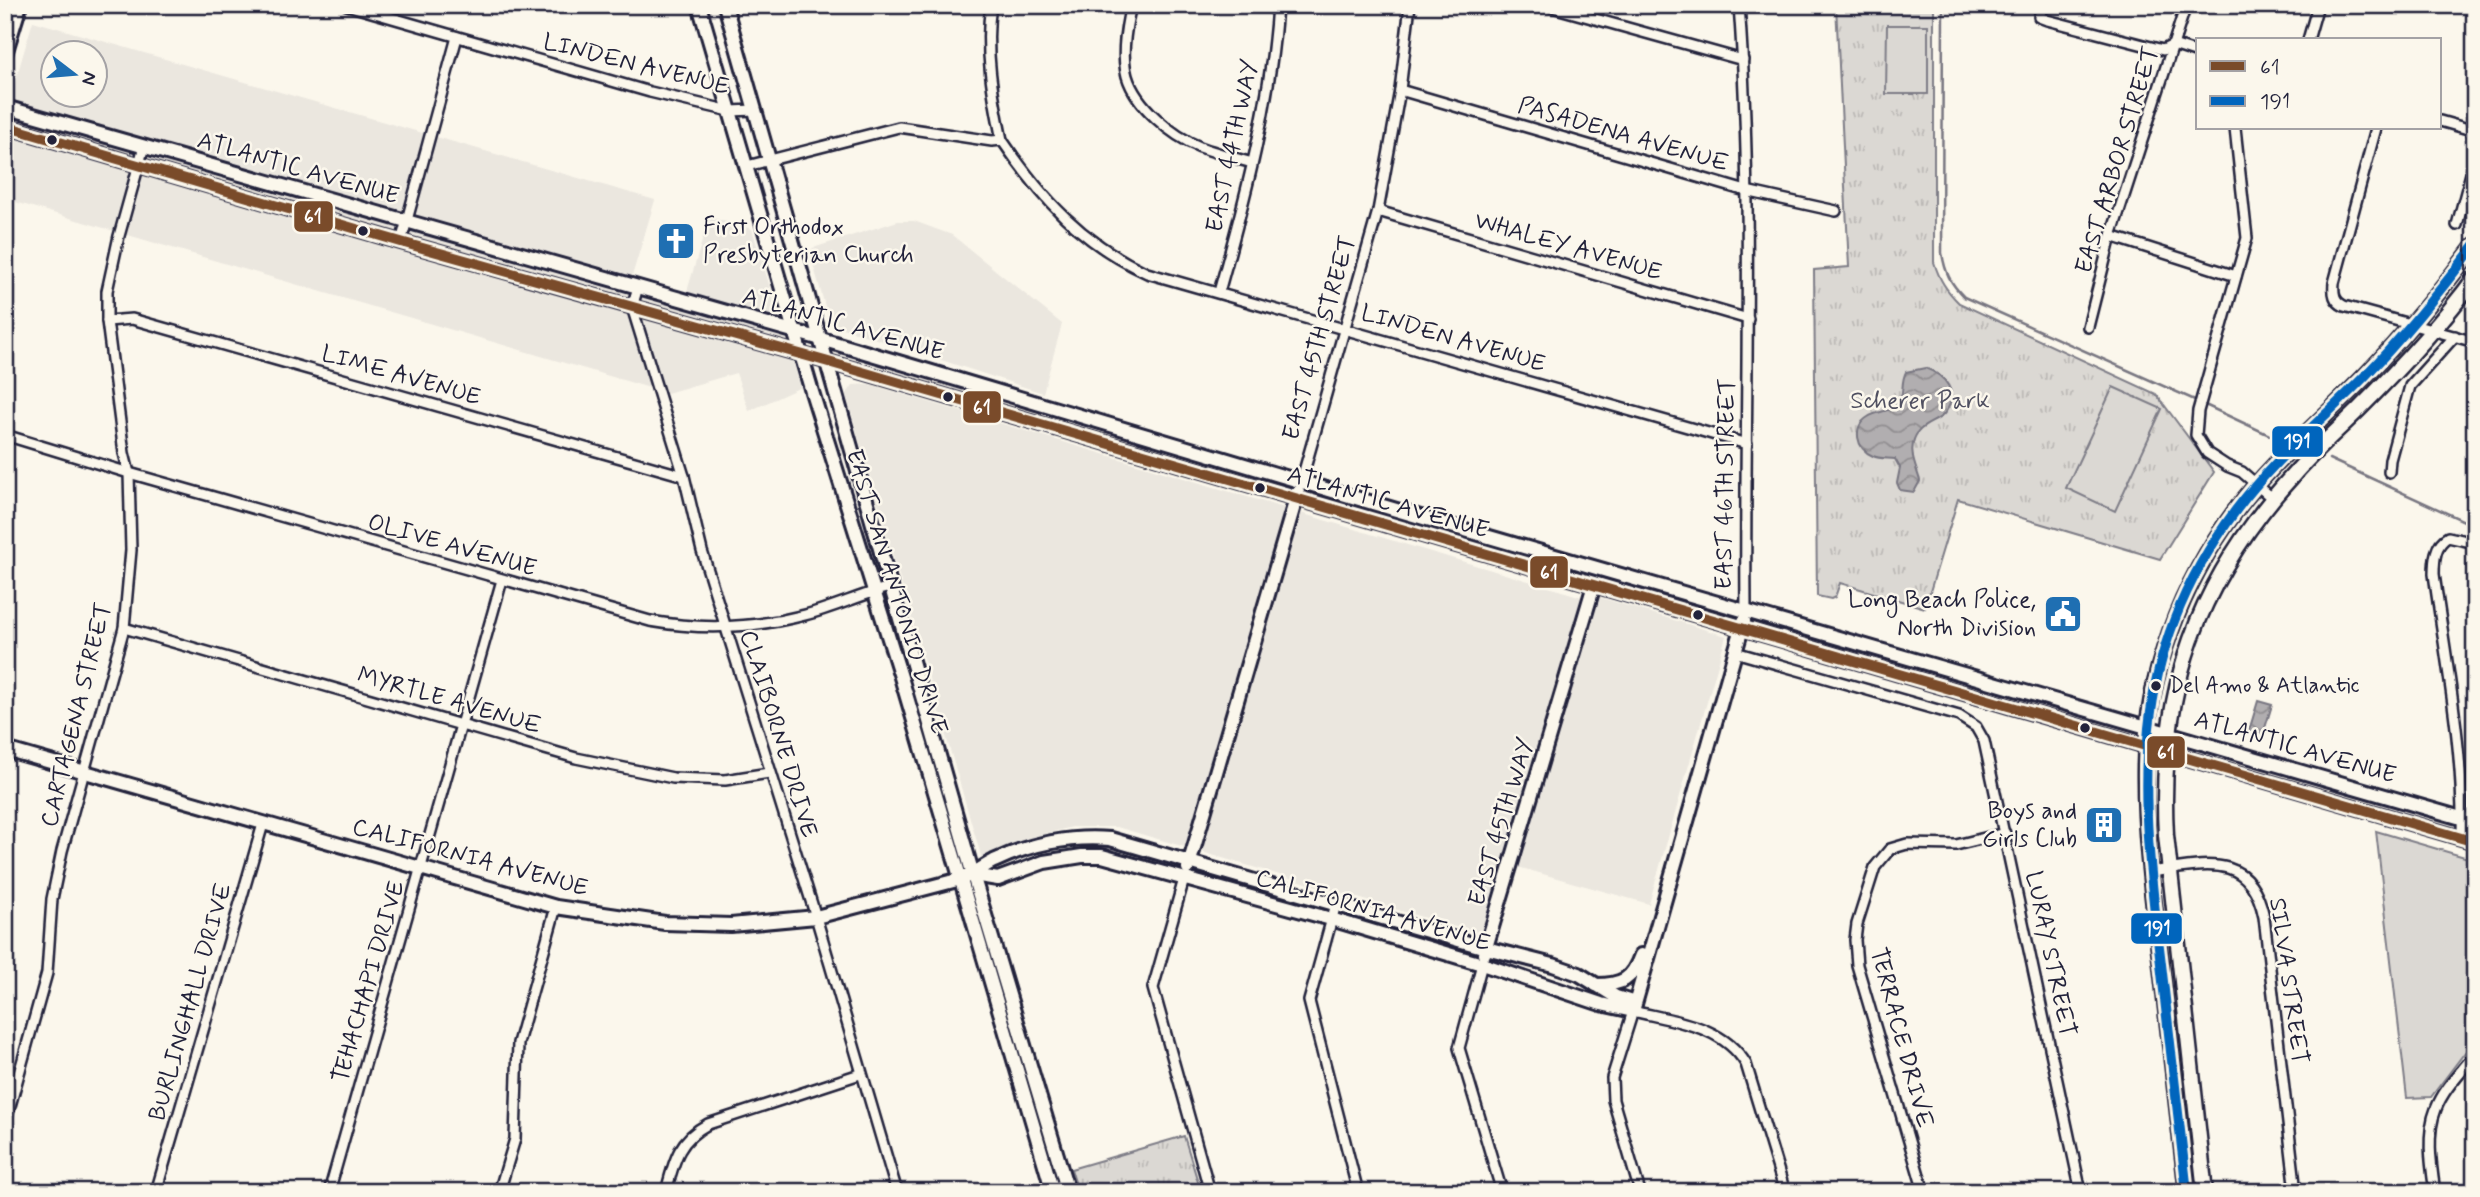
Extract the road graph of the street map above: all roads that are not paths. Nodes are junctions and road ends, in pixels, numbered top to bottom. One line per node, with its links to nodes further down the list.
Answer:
1 (20, 5): 18 (main road)
2 (347, 5): 14 (street, LINDEN AVENUE)
3 (699, 5): 23 (main road, EAST SAN ANTONIO DRIVE)
4 (725, 5): 22 (main road, EAST SAN ANTONIO DRIVE)
5 (991, 5): 29 (street)
6 (1131, 5): 33 (street)
7 (1278, 5): 33 (street, EAST 44TH WAY)
8 (1410, 5): 20 (street, EAST 45TH STREET)
9 (1545, 5): 19 (street)
10 (1739, 5): 19 (street, EAST 46TH STREET)
11 (2043, 5): 16 (street)
12 (2186, 5): 16 (street, EAST ARBOR STREET)
13 (2318, 5): 15 (street)
14 (457, 37): 23 (street, LINDEN AVENUE); 39 (street)
15 (2309, 38)
16 (2173, 45): 17 (street); 41 (street, EAST ARBOR STREET)
17 (2196, 52)
18 (5, 54)
19 (1743, 60): 36 (street, EAST 46TH STREET)
20 (1400, 90): 36 (street, PASADENA AVENUE); 37 (street, EAST 45TH STREET)
21 (5, 107): 30 (main road, ATLANTIC AVENUE)
22 (755, 110): 23 (street, LINDEN AVENUE); 31 (main road, EAST SAN ANTONIO DRIVE)
23 (730, 111): 35 (main road, EAST SAN ANTONIO DRIVE)
24 (2442, 122): 28 (street)
25 (5, 126): 34 (main road, ATLANTIC AVENUE)
26 (2235, 130): 44 (street)
27 (2375, 130): 51 (street)
28 (2475, 131)
29 (1002, 140): 31 (street); 47 (street, LINDEN AVENUE)
30 (144, 146): 34 (street, CARTAGENA STREET); 39 (main road, ATLANTIC AVENUE)
31 (770, 159): 35 (street); 57 (main road, EAST SAN ANTONIO DRIVE)
32 (2475, 159): 40 (street)
33 (1252, 163): 47 (street, EAST 44TH WAY)
34 (138, 165): 42 (main road, ATLANTIC AVENUE); 50 (street, CARTAGENA STREET)
35 (747, 166): 55 (main road, EAST SAN ANTONIO DRIVE)
36 (1746, 191): 38 (street, PASADENA AVENUE); 49 (street, EAST 46TH STREET)
37 (1378, 211): 49 (street, WHALEY AVENUE); 53 (street, EAST 45TH STREET)
38 (1836, 211)
39 (405, 221): 42 (street); 46 (main road, ATLANTIC AVENUE)
40 (2457, 225)
41 (2111, 236): 44 (street); 52 (street, EAST ARBOR STREET)
42 (401, 242): 48 (main road, ATLANTIC AVENUE)
43 (2475, 245): 51 (main road)
44 (2236, 276): 67 (street)
45 (2475, 278): 54 (main road)
46 (638, 287): 48 (street); 55 (main road, ATLANTIC AVENUE)
47 (1219, 292): 53 (street, LINDEN AVENUE)
48 (632, 307): 59 (main road, ATLANTIC AVENUE); 65 (street, CLAIBORNE DRIVE)
49 (1748, 319): 62 (street, EAST 46TH STREET)
50 (107, 321): 64 (street, CARTAGENA STREET); 65 (street, LIME AVENUE)
51 (2413, 325): 54 (street); 67 (main road)
52 (2088, 327)
53 (1345, 328): 62 (street, LINDEN AVENUE); 66 (street, EAST 45TH STREET)
54 (2432, 331): 56 (street); 69 (main road)
55 (795, 333): 57 (main road, ATLANTIC AVENUE); 59 (main road, EAST SAN ANTONIO DRIVE)
56 (2455, 337): 58 (street); 63 (street)
57 (821, 339): 60 (main road, EAST SAN ANTONIO DRIVE); 66 (main road, ATLANTIC AVENUE)
58 (2475, 342)
59 (801, 354): 60 (main road, ATLANTIC AVENUE); 74 (main road, EAST SAN ANTONIO DRIVE)
60 (825, 361): 68 (main road, ATLANTIC AVENUE); 73 (main road, EAST SAN ANTONIO DRIVE)
61 (5, 435): 64 (street, OLIVE AVENUE)
62 (1747, 444): 75 (street, EAST 46TH STREET)
63 (2389, 472)
64 (129, 473): 71 (street, OLIVE AVENUE); 76 (street, CARTAGENA STREET)
65 (684, 476): 77 (street, CLAIBORNE DRIVE)
66 (1301, 482): 68 (main road, EAST 45TH STREET); 75 (main road, ATLANTIC AVENUE)
67 (2256, 484): 69 (street); 81 (main road)
68 (1296, 498): 72 (main road, ATLANTIC AVENUE); 92 (main road, EAST 45TH STREET)
69 (2272, 498): 82 (main road)
70 (2475, 543): 88 (street)
71 (502, 580): 77 (street, OLIVE AVENUE); 80 (street, TEHACHAPI DRIVE)
72 (1594, 585): 78 (main road, ATLANTIC AVENUE); 104 (main road, EAST 45TH WAY)
73 (893, 586): 74 (street, OLIVE AVENUE); 96 (main road, EAST SAN ANTONIO DRIVE)
74 (873, 591): 77 (street, OLIVE AVENUE); 97 (main road, EAST SAN ANTONIO DRIVE)
75 (1746, 610): 78 (main road, EAST 46TH STREET); 81 (main road, ATLANTIC AVENUE)
76 (124, 628): 80 (street, MYRTLE AVENUE); 86 (street, CARTAGENA STREET)
77 (725, 628): 87 (street, CLAIBORNE DRIVE)
78 (1742, 628): 79 (main road, EAST 46TH STREET); 83 (main road, ATLANTIC AVENUE)
79 (1735, 652): 90 (street, LURAY STREET); 103 (main road, EAST 46TH STREET)
80 (462, 725): 87 (street, MYRTLE AVENUE); 94 (street, TEHACHAPI DRIVE)
81 (2148, 727): 82 (main road, ATLANTIC AVENUE); 83 (main road)
82 (2167, 733): 85 (main road); 88 (main road, ATLANTIC AVENUE)
83 (2146, 747): 85 (main road, ATLANTIC AVENUE); 95 (main road)
84 (5, 749): 86 (main road, CALIFORNIA AVENUE)
85 (2166, 753): 91 (main road, ATLANTIC AVENUE); 93 (main road)
86 (84, 772): 89 (main road, CALIFORNIA AVENUE); 110 (street, CARTAGENA STREET)
87 (769, 773): 101 (street, CLAIBORNE DRIVE)
88 (2469, 820): 91 (street)
89 (263, 824): 94 (main road, CALIFORNIA AVENUE); 113 (street, BURLINGHALL DRIVE)
90 (2005, 833): 124 (street, TERRACE DRIVE); 125 (street, LURAY STREET)
91 (2468, 840)
92 (1190, 861): 96 (main road, CALIFORNIA AVENUE); 98 (main road, EAST 45TH STREET); 99 (main road, CALIFORNIA AVENUE)
93 (2170, 869): 95 (street, SILVA STREET); 127 (main road); 128 (street, SILVA STREET)
94 (422, 870): 100 (main road, CALIFORNIA AVENUE); 114 (street, TEHACHAPI DRIVE)
95 (2151, 872): 126 (main road)
96 (974, 875): 97 (main road, CALIFORNIA AVENUE); 98 (main road, CALIFORNIA AVENUE); 111 (main road, EAST SAN ANTONIO DRIVE)
97 (961, 879): 101 (main road, CALIFORNIA AVENUE); 112 (main road, EAST SAN ANTONIO DRIVE)
98 (1185, 879): 102 (main road, CALIFORNIA AVENUE); 119 (street)
99 (1336, 904): 102 (street); 104 (main road, CALIFORNIA AVENUE)
100 (556, 907): 101 (main road, CALIFORNIA AVENUE); 115 (street)
101 (816, 917): 109 (street, CLAIBORNE DRIVE)
102 (1331, 919): 105 (main road, CALIFORNIA AVENUE); 120 (street)
103 (1651, 942): 106 (main road); 107 (main road, EAST 46TH STREET)
104 (1486, 948): 105 (main road, EAST 45TH WAY); 106 (main road, CALIFORNIA AVENUE)
105 (1482, 964): 107 (main road, CALIFORNIA AVENUE); 121 (street, EAST 45TH WAY)
106 (1596, 985): 107 (main road, CALIFORNIA AVENUE)
107 (1634, 1007): 122 (street, EAST 46TH STREET); 123 (street, CALIFORNIA AVENUE)
108 (2475, 1054): 129 (street)
109 (860, 1074): 116 (street); 117 (street, CLAIBORNE DRIVE)
110 (5, 1124)
111 (1067, 1188): 112 (street)
112 (1052, 1190): 118 (street)
113 (156, 1192)
114 (329, 1192)
115 (499, 1192)
116 (666, 1192)
117 (897, 1192)
118 (1035, 1192)
119 (1210, 1192)
120 (1358, 1192)
121 (1502, 1192)
122 (1640, 1192)
123 (1785, 1192)
124 (1924, 1192)
125 (2081, 1192)
126 (2187, 1192)
127 (2205, 1192)
128 (2296, 1192)
129 (2435, 1192)

